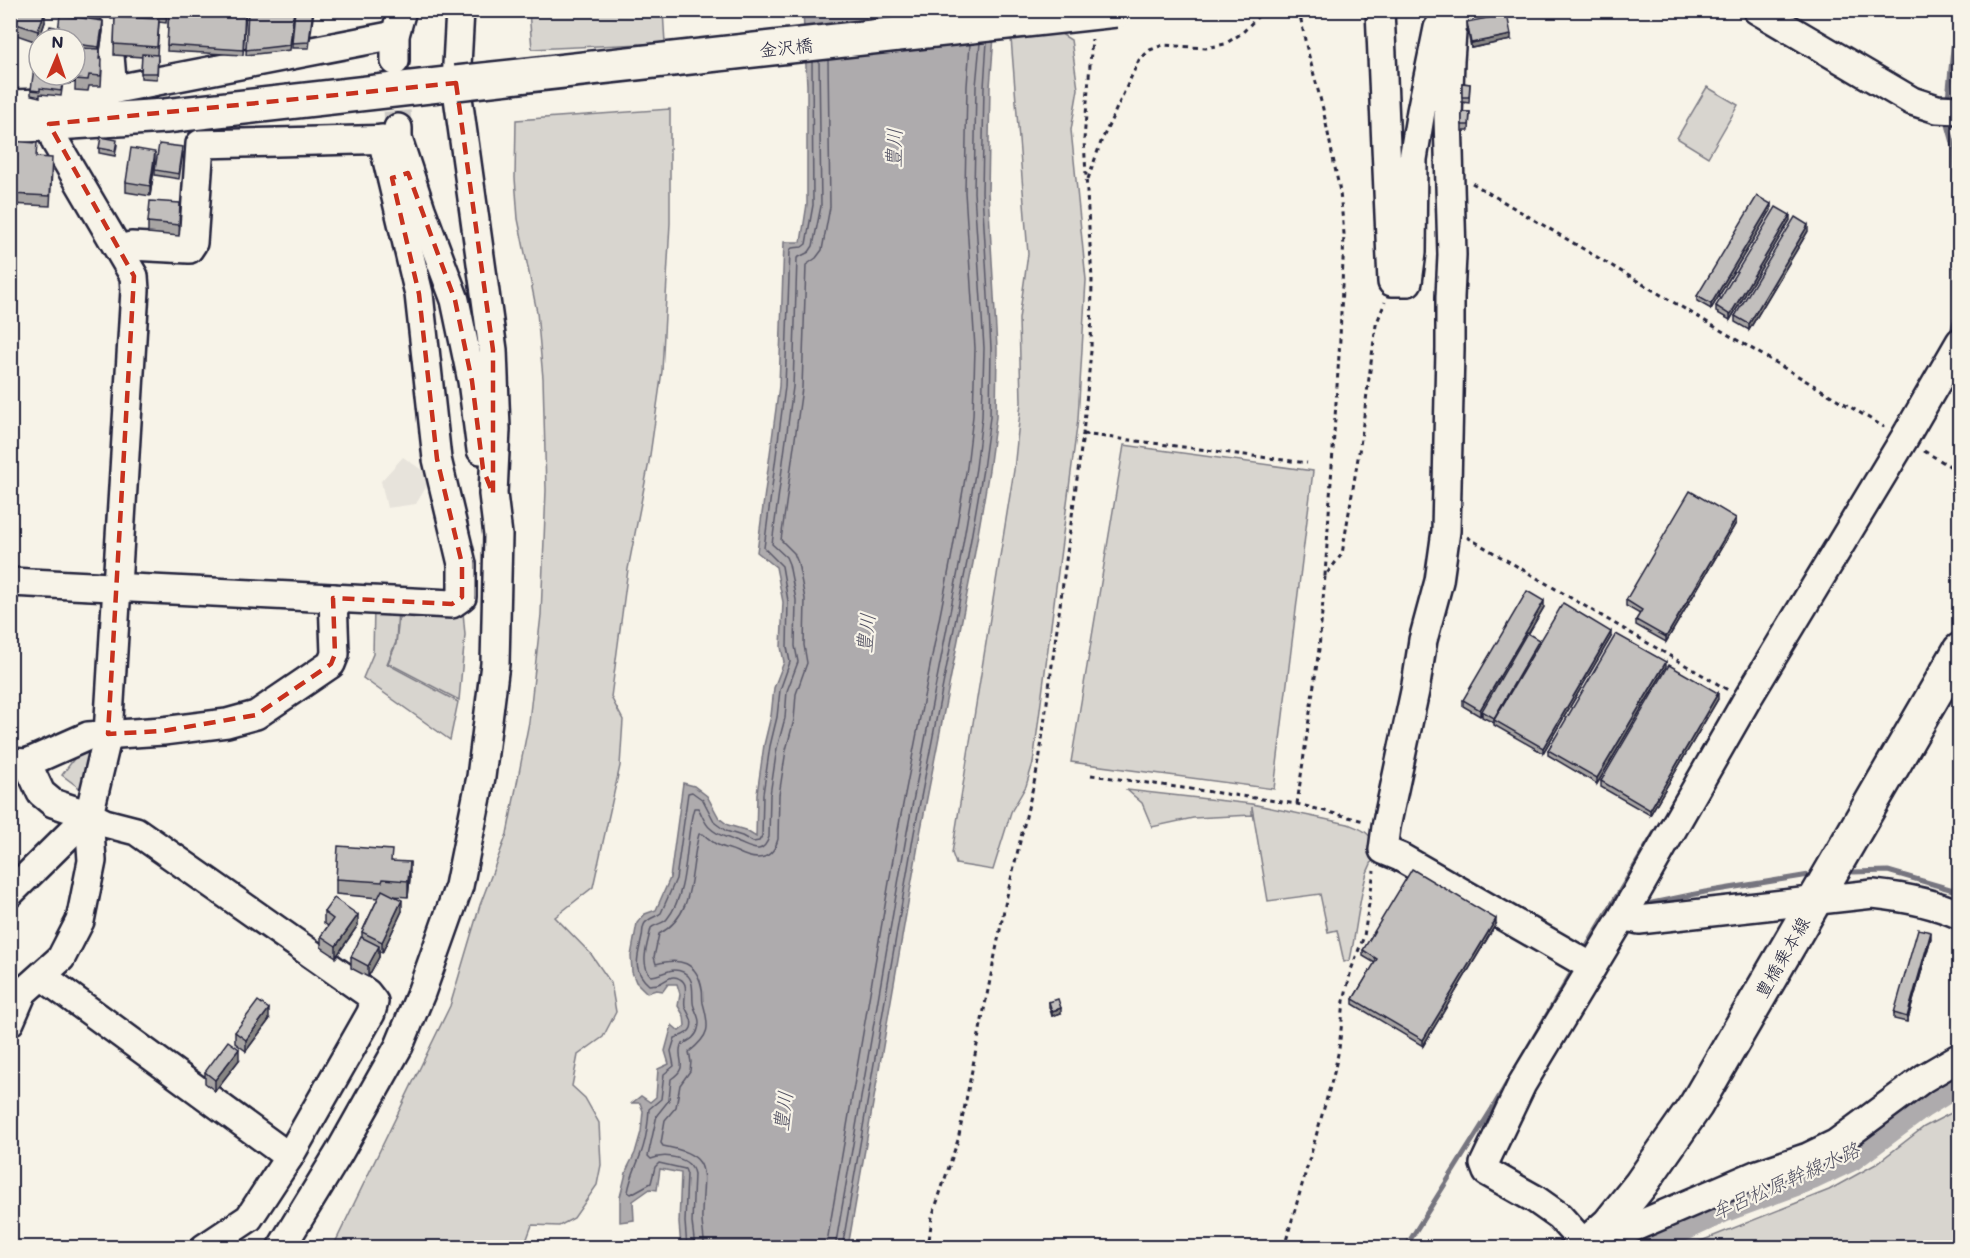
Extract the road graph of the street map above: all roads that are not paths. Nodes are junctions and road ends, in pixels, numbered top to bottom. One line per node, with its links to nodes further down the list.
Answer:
1 (107, 10): 10 (street)
2 (460, 10): 9 (street)
3 (1116, 10): 9 (main road, 金沢橋, bridge)
4 (1380, 10): 7 (street)
5 (1491, 10): 7 (street)
6 (1757, 10): 12 (street)
7 (1445, 15): 30 (street)
8 (397, 36): 10 (street)
9 (456, 83): 13 (main road, 金沢橋); 18 (street)
10 (113, 90): 11 (street)
11 (10, 104)
12 (1959, 110)
13 (49, 124): 14 (main road, 金沢橋); 16 (street)
14 (10, 126)
15 (393, 136): 16 (street); 18 (street); 21 (street)
16 (119, 249): 20 (street)
17 (1959, 342): 29 (street)
18 (493, 494): 37 (street)
19 (10, 582): 20 (street)
20 (116, 587): 21 (street); 23 (street)
21 (333, 598): 23 (street)
22 (1959, 650): 27 (main road, 豊橋乗本線)
23 (108, 734): 24 (street); 25 (street)
24 (19, 763): 25 (street)
25 (89, 815): 26 (street); 31 (street); 34 (street)
26 (10, 893)
27 (1815, 902): 28 (street); 29 (street); 35 (main road, 豊橋乗本線)
28 (1959, 915)
29 (1623, 916): 30 (street)
30 (1582, 961): 35 (street)
31 (42, 976): 32 (street); 34 (street)
32 (10, 1022)
33 (1959, 1057): 35 (street)
34 (289, 1157): 36 (street)
35 (1592, 1239)
36 (204, 1248)
37 (281, 1248)

